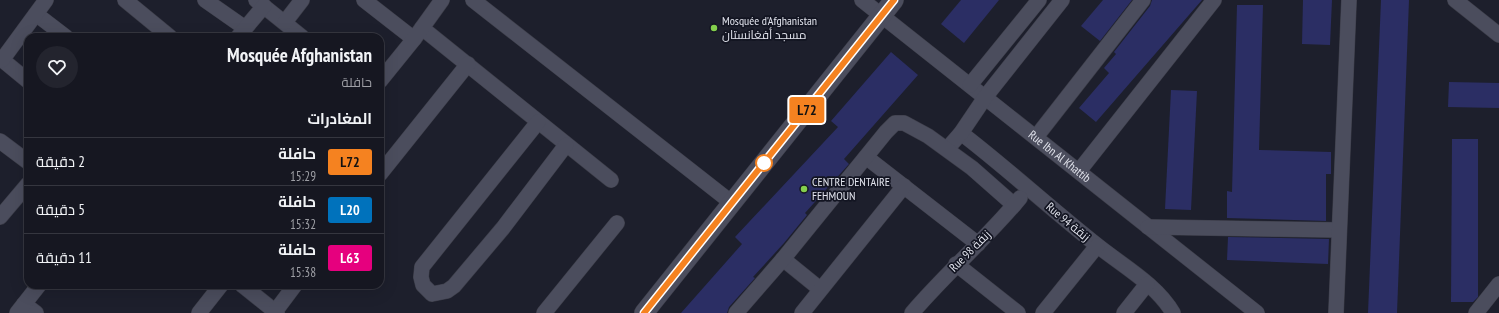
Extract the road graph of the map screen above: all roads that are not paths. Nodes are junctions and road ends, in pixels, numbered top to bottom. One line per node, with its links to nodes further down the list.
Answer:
1 (46, 0): 17 (street)
2 (125, 0): 21 (street)
3 (205, 0): 22 (street)
4 (302, 0): 19 (street)
5 (364, 0): 24 (street)
6 (442, 0): 24 (street)
7 (473, 0): 46 (street)
8 (862, 0): 18 (street, Rue Ibn Al Khattib)
9 (894, 0): 18 (street)
10 (1039, 0): 30 (street)
11 (1062, 0): 31 (street)
12 (1143, 0): 34 (street)
13 (1349, 0): 51 (street)
14 (1212, 1): 41 (street)
15 (260, 3): 19 (street); 22 (street)
16 (1463, 3): 25 (street)
17 (36, 14): 20 (street); 26 (street)
18 (882, 16): 30 (street, Rue Ibn Al Khattib); 46 (street)
19 (285, 22): 23 (street)
20 (61, 33)
21 (165, 33)
22 (242, 33)
23 (297, 33)
24 (418, 34): 27 (street); 28 (street)
25 (1499, 35)
26 (1, 59): 29 (street)
27 (468, 64): 32 (street); 40 (street)
28 (384, 76)
29 (24, 78)
30 (970, 85): 31 (street, Rue Ibn Al Khattib)
31 (986, 96): 33 (street); 34 (street, Rue Ibn Al Khattib)
32 (538, 122): 36 (street); 36 (street)
33 (961, 133): 37 (street); 44 (street, Rue 94 زنقة)
34 (1036, 137): 41 (street, Rue Ibn Al Khattib)
35 (0, 141): 39 (street)
36 (566, 145): 42 (street)
37 (947, 149): 38 (street); 47 (street)
38 (866, 157): 43 (street); 54 (street)
39 (24, 159)
40 (384, 169)
41 (1079, 171): 50 (street, Rue Ibn Al Khattib)
42 (611, 180)
43 (904, 186): 52 (street); 62 (street)
44 (1029, 188): 47 (street, Rue 98 زنقة); 53 (street, Rue 94 زنقة)
45 (24, 189): 48 (street)
46 (732, 203): 69 (street)
47 (1014, 205): 52 (street, Rue 98 زنقة)
48 (1, 215)
49 (617, 223): 68 (street)
50 (1148, 226): 51 (street); 65 (street, Rue Ibn Al Khattib)
51 (1339, 230): 77 (street)
52 (978, 244): 55 (street, Rue 98 زنقة)
53 (1097, 246): 56 (street, Rue 94 زنقة); 74 (street)
54 (783, 259): 62 (street); 70 (street)
55 (956, 264): 72 (street, Rue 98 زنقة); 73 (street)
56 (1147, 284): 75 (street); 76 (street, Rue 94 زنقة)
57 (1499, 284): 78 (street)
58 (36, 289): 63 (street)
59 (218, 289): 67 (street)
60 (247, 289): 64 (street)
61 (292, 289): 64 (street)
62 (820, 289): 71 (street)
63 (20, 308): 66 (street)
64 (275, 312)
65 (1253, 312)
66 (36, 313)
67 (199, 313)
68 (544, 313)
69 (644, 313)
70 (736, 313)
71 (802, 313)
72 (912, 313)
73 (1018, 313)
74 (1043, 313)
75 (1124, 313)
76 (1173, 313)
77 (1336, 313)
78 (1476, 313)

